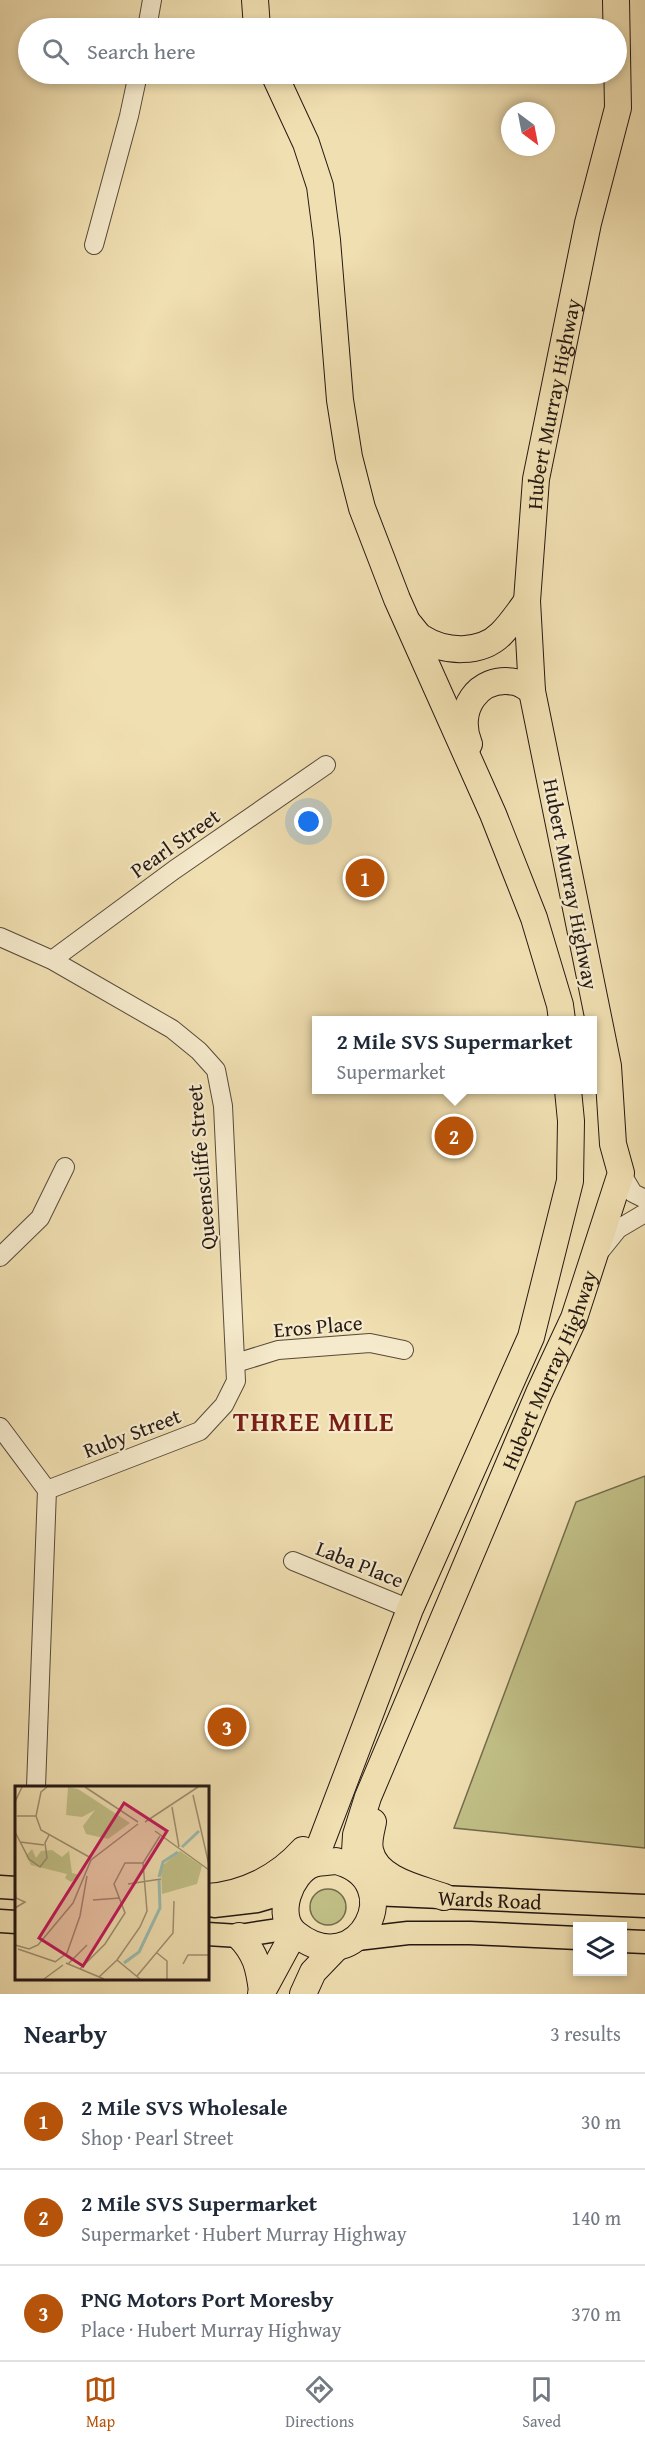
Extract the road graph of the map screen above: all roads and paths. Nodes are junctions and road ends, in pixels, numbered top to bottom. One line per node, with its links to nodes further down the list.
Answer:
1 (152, 0): 4 (street)
2 (255, 0): 5 (highway)
3 (616, 0): 6 (highway, Hubert Murray Highway)
4 (149, 18)
5 (256, 18)
6 (616, 18)
7 (136, 84): 10 (street)
8 (279, 84): 12 (highway, Hubert Murray Highway)
9 (618, 84): 11 (highway, Hubert Murray Highway)
10 (94, 245)
11 (527, 601): 12 (highway); 13 (highway, Hubert Murray Highway)
12 (407, 622): 15 (highway, Hubert Murray Highway)
13 (532, 691): 15 (highway); 21 (highway, Hubert Murray Highway)
14 (326, 765): 17 (street, Pearl Street)
15 (493, 814): 18 (highway, Hubert Murray Highway)
16 (0, 937): 17 (street, Queenscliffe Street)
17 (52, 960): 27 (street, Queenscliffe Street)
18 (561, 1016)
19 (568, 1094): 32 (highway, Hubert Murray Highway)
20 (65, 1167): 24 (street)
21 (621, 1173): 22 (street); 25 (highway, Hubert Murray Highway)
22 (645, 1198)
23 (645, 1213): 25 (street)
24 (0, 1257)
25 (591, 1266): 33 (highway, Hubert Murray Highway)
26 (404, 1350): 27 (street, Eros Place)
27 (236, 1363): 28 (street, Queenscliffe Street)
28 (224, 1405): 30 (street, Ruby Street)
29 (0, 1427): 30 (street)
30 (47, 1490): 34 (street)
31 (293, 1562): 32 (street, Laba Place)
32 (410, 1609): 35 (highway, Hubert Murray Highway)
33 (393, 1734): 37 (highway, Hubert Murray Highway); 42 (highway)
34 (36, 1786)
35 (338, 1799): 36 (highway, Hubert Murray Highway); 43 (highway)
36 (314, 1864): 37 (highway); 40 (highway)
37 (354, 1868): 41 (highway)
38 (0, 1887): 39 (main road)
39 (15, 1888)
40 (288, 1892): 44 (main road); 48 (highway)
41 (372, 1894): 42 (main road, Wards Road); 54 (highway)
42 (444, 1897): 45 (main road, Wards Road)
43 (208, 1898)
44 (208, 1906)
45 (645, 1906)
46 (0, 1921): 47 (main road)
47 (15, 1923)
48 (292, 1930): 50 (main road); 54 (highway); 55 (highway)
49 (208, 1934): 50 (main road)
50 (239, 1936): 55 (highway)
51 (573, 1938): 54 (main road, Wards Road)
52 (627, 1941): 53 (main road)
53 (645, 1942)
54 (347, 1943): 56 (highway)
55 (262, 1993)
56 (303, 1994)

